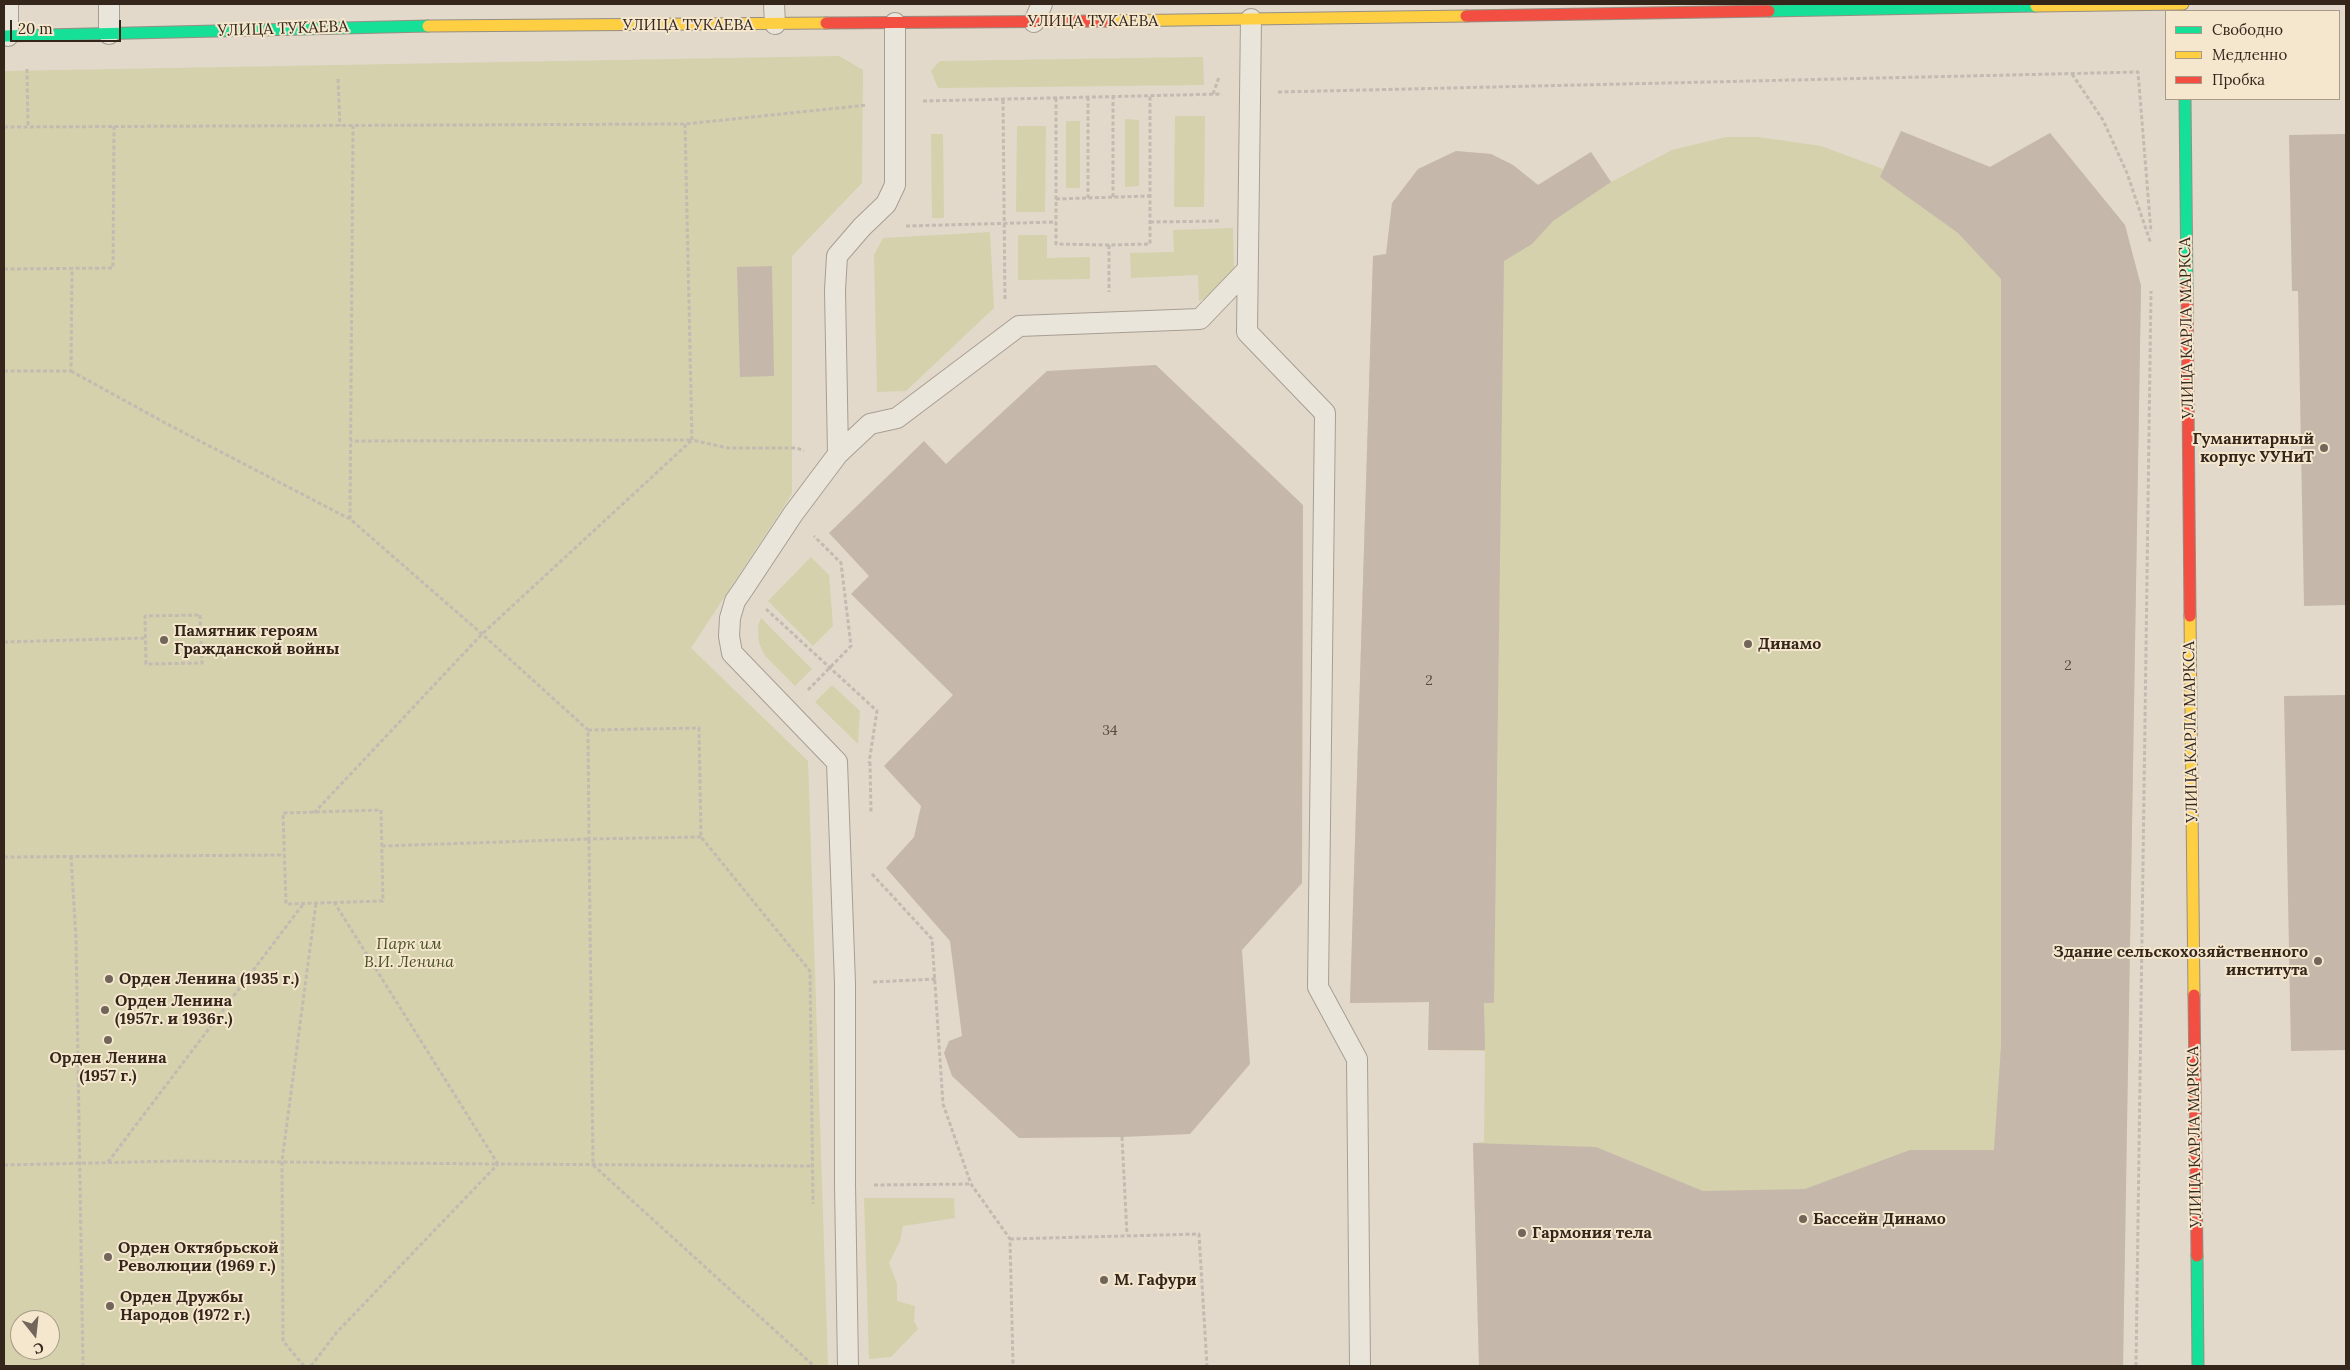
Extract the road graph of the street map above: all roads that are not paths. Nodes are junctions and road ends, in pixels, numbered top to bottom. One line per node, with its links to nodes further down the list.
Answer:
1 (8, 4): 12 (lane)
2 (109, 4): 11 (lane)
3 (774, 4): 10 (lane)
4 (1042, 4): 8 (lane)
5 (2157, 4): 6 (street, УЛИЦА ТУКАЕВА); 7 (street, УЛИЦА ТУКАЕВА)
6 (2183, 4)
7 (1251, 20): 8 (street, УЛИЦА ТУКАЕВА); 14 (lane)
8 (1034, 22): 9 (street, УЛИЦА ТУКАЕВА)
9 (895, 23): 10 (street, УЛИЦА ТУКАЕВА); 15 (lane)
10 (775, 24): 11 (street, УЛИЦА ТУКАЕВА)
11 (109, 34): 12 (street, УЛИЦА ТУКАЕВА)
12 (13, 36)
13 (2185, 100): 18 (street, УЛИЦА КАРЛА МАРКСА)
14 (1247, 270): 15 (lane); 17 (lane)
15 (838, 454): 16 (lane)
16 (848, 1366)
17 (1360, 1366)
18 (2198, 1366)

